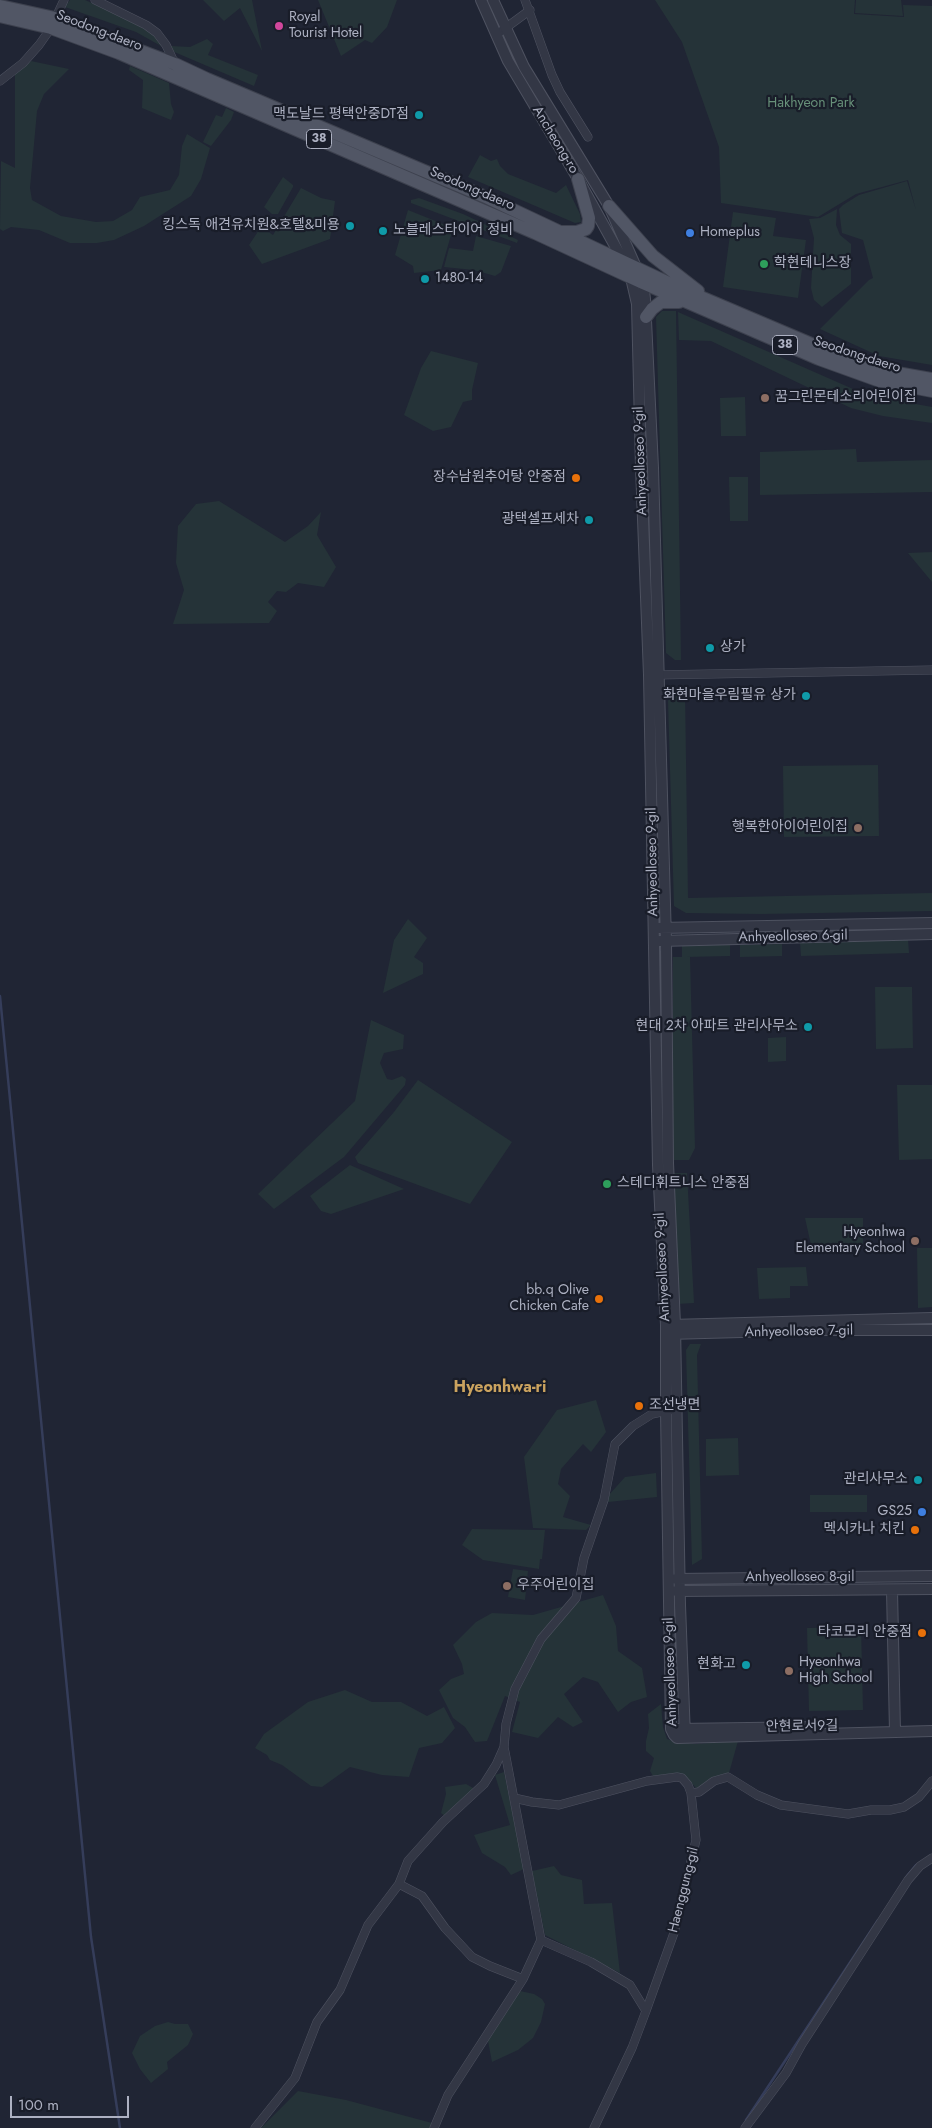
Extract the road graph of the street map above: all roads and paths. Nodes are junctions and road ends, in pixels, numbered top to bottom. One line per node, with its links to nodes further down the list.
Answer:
1 (64, 0): 9 (street)
2 (95, 0): 12 (street)
3 (481, 0): 11 (street, Ancheong-ro)
4 (493, 0): 10 (street, Ancheong-ro)
5 (525, 0): 7 (street)
6 (0, 6): 9 (main road, Seodong-daero / 38)
7 (530, 10): 10 (street); 14 (street)
8 (0, 16): 9 (main road, Seodong-daero / 38)
9 (53, 23): 12 (main road, Seodong-daero / 38); 13 (street); 19 (main road, Seodong-daero / 38)
10 (505, 29): 11 (street); 16 (street, Ancheong-ro)
11 (496, 35): 15 (street, Ancheong-ro)
12 (175, 64): 17 (main road, Seodong-daero / 38)
13 (0, 81)
14 (588, 138)
15 (578, 179): 17 (main road); 18 (street, Ancheong-ro)
16 (609, 206): 19 (street, Ancheong-ro); 21 (main road)
17 (558, 232): 18 (main road, Seodong-daero / 38)
18 (625, 264): 19 (main road, Seodong-daero / 38)
19 (637, 277): 20 (main road, Seodong-daero / 38); 21 (main road, Seodong-daero / 38); 22 (street); 26 (street, Anhyeolloseo 9-gil)
20 (686, 302): 22 (main road); 24 (main road, Seodong-daero / 38)
21 (715, 303): 23 (main road, Seodong-daero / 38)
22 (646, 317): 26 (street)
23 (932, 379)
24 (932, 391)
25 (932, 670): 26 (street)
26 (654, 675): 28 (street, Anhyeolloseo 9-gil)
27 (932, 923): 28 (street, Anhyeolloseo 6-gil)
28 (660, 928): 30 (street); 31 (street, Anhyeolloseo 9-gil)
29 (932, 934): 30 (street, Anhyeolloseo 6-gil)
30 (666, 941): 31 (street, Anhyeolloseo 6-gil); 33 (street)
31 (654, 942): 33 (street, Anhyeolloseo 9-gil)
32 (932, 1318): 33 (street, Anhyeolloseo 7-gil)
33 (670, 1330): 34 (street, Anhyeolloseo 7-gil); 35 (street)
34 (932, 1330)
35 (671, 1410): 37 (street, Anhyeolloseo 9-gil); 38 (street); 48 (street)
36 (932, 1576): 38 (street, Anhyeolloseo 8-gil)
37 (669, 1579): 38 (street, Anhyeolloseo 8-gil); 42 (street, Anhyeolloseo 9-gil)
38 (680, 1579): 40 (street)
39 (932, 1589): 41 (street, Anhyeolloseo 8-gil)
40 (680, 1590): 41 (street, Anhyeolloseo 8-gil); 42 (street, Anhyeolloseo 8-gil); 47 (street)
41 (892, 1590): 45 (street)
42 (669, 1591): 44 (street, Anhyeolloseo 9-gil)
43 (932, 1725): 45 (street, 안현로서9길)
44 (672, 1729): 47 (street, 안현로서9길)
45 (895, 1729): 46 (street, 안현로서9길); 47 (street, 안현로서9길)
46 (932, 1731)
47 (685, 1733)
48 (504, 1747): 51 (street); 53 (street)
49 (932, 1781): 50 (street)
50 (691, 1793): 51 (street); 56 (street, Haenggung-gil)
51 (514, 1798): 54 (street)
52 (932, 1858): 60 (street)
53 (399, 1884): 55 (street); 57 (street)
54 (540, 1940): 55 (street); 56 (street)
55 (523, 1979): 58 (street)
56 (646, 2011): 59 (street, Haenggung-gil)
57 (255, 2128)
58 (434, 2128)
59 (594, 2128)
60 (745, 2128)

